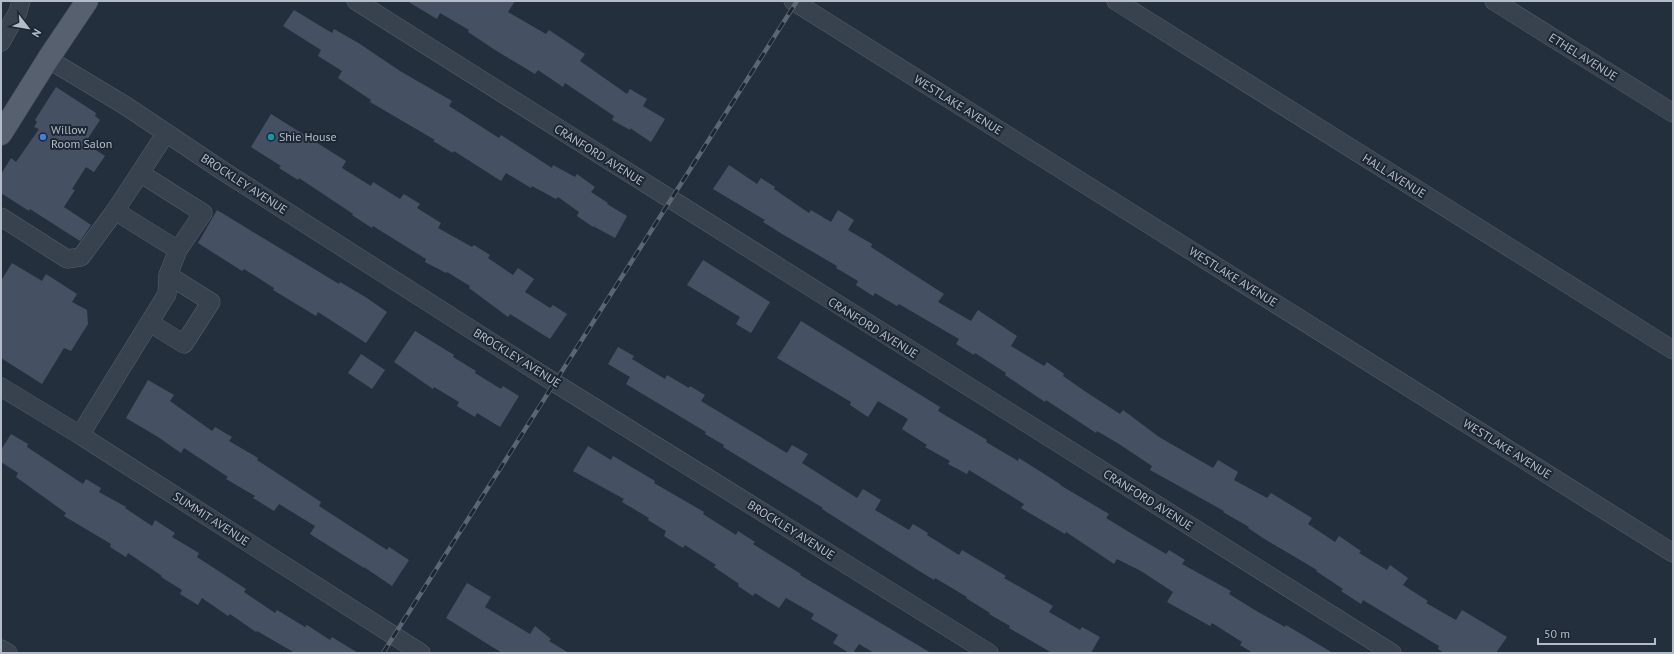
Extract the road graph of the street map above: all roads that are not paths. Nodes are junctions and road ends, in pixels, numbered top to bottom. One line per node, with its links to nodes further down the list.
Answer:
1 (21, 1): 7 (street)
2 (87, 1): 8 (main road)
3 (356, 1): 26 (street, CRANFORD AVENUE)
4 (793, 1): 21 (street, WESTLAKE AVENUE)
5 (1116, 1): 18 (street, HALL AVENUE)
6 (1494, 1): 9 (street, ETHEL AVENUE)
7 (1, 42)
8 (48, 60): 10 (street, BROCKLEY AVENUE); 11 (main road)
9 (1673, 113)
10 (166, 133): 12 (street); 25 (street, BROCKLEY AVENUE)
11 (1, 134)
12 (140, 173): 13 (street); 15 (street)
13 (115, 211): 14 (street); 15 (street)
14 (1, 217)
15 (178, 250): 16 (street)
16 (168, 275): 17 (street); 17 (street)
17 (150, 323): 20 (street)
18 (1673, 350)
19 (1, 387): 20 (street, SUMMIT AVENUE)
20 (80, 435): 24 (street, SUMMIT AVENUE)
21 (1673, 553)
22 (1, 649): 23 (street)
23 (8, 653)
24 (421, 653)
25 (989, 653)
26 (1392, 653)

